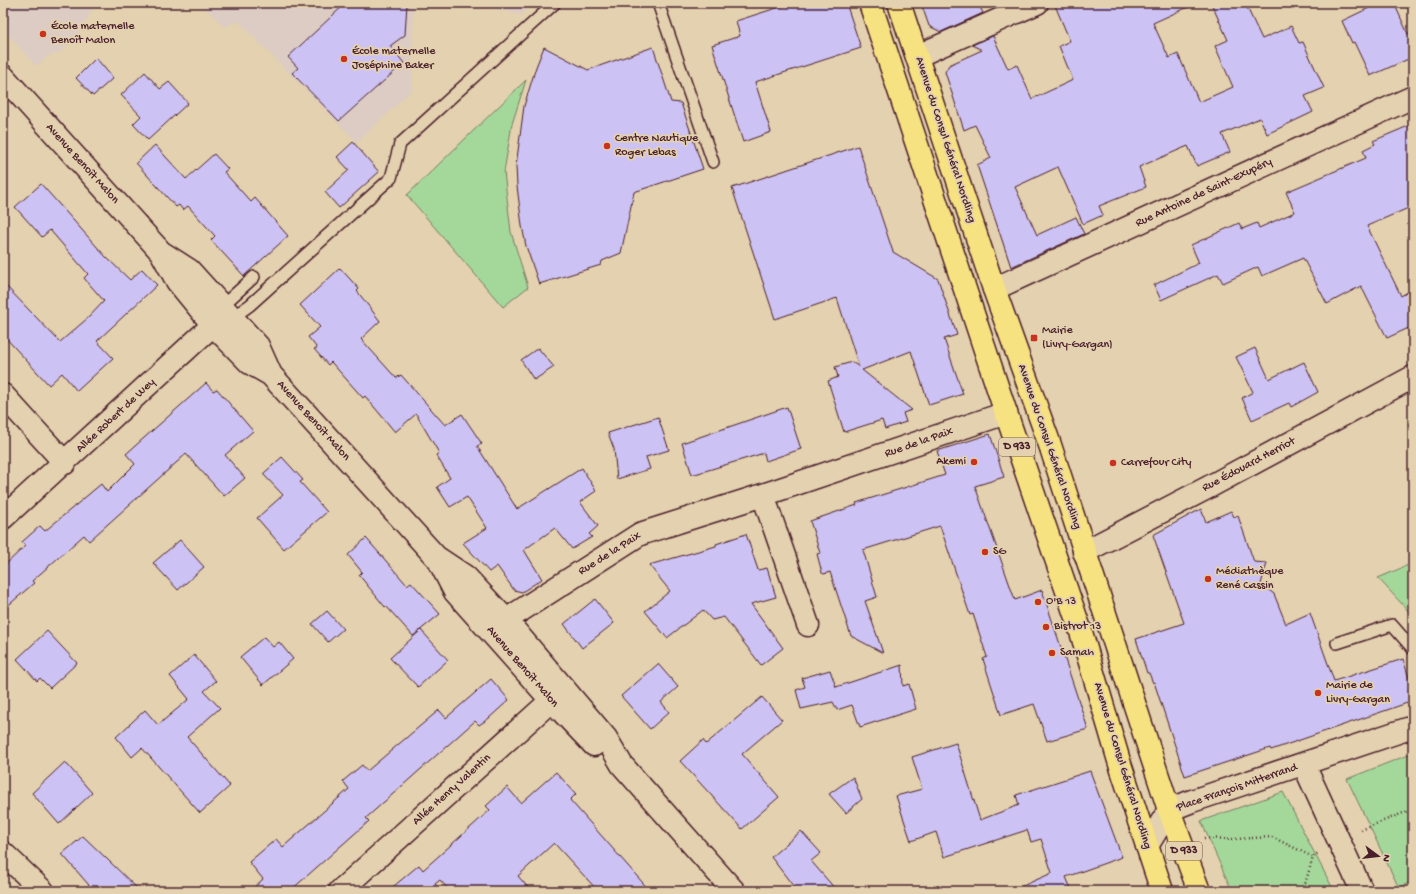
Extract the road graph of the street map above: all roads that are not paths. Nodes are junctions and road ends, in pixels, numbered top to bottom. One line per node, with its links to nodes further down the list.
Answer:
1 (555, 3): 12 (lane)
2 (658, 3): 9 (lane)
3 (870, 3): 15 (main road, Avenue du Consul Général Nordling / D 933)
4 (899, 3): 6 (main road, Avenue du Consul Général Nordling / D 933)
5 (1037, 3): 6 (street)
6 (917, 56): 11 (main road, Avenue du Consul Général Nordling / D 933)
7 (3, 76): 12 (street, Avenue Benoît Malon)
8 (1413, 97): 11 (street, Rue Antoine de Saint-Exupéry)
9 (713, 162)
10 (254, 277): 12 (lane)
11 (994, 289): 19 (main road, Avenue du Consul Général Nordling / D 933)
12 (224, 315): 16 (street, Allée Robert de Wey); 21 (street, Avenue Benoît Malon)
13 (1413, 377): 19 (street, Rue Édouard Herriot)
14 (3, 395): 16 (street)
15 (1006, 413): 17 (street, Rue de la Paix); 28 (main road, Avenue du Consul Général Nordling / D 933)
16 (65, 463): 18 (street, Allée Robert de Wey)
17 (763, 495): 20 (street); 21 (street, Rue de la Paix)
18 (3, 518)
19 (1084, 552): 27 (main road, Avenue du Consul Général Nordling / D 933)
20 (808, 626)
21 (499, 627): 24 (street, Avenue Benoît Malon)
22 (1337, 643): 23 (lane)
23 (1413, 649)
24 (557, 694): 31 (street, Allée Henry Valentin); 32 (street, Avenue Benoît Malon)
25 (1413, 727): 26 (street)
26 (1304, 765): 27 (street, Place François Mitterrand); 35 (street, Place François Mitterrand)
27 (1169, 810): 28 (street, Place François Mitterrand); 34 (main road, Avenue du Consul Général Nordling / D 933)
28 (1147, 846): 33 (main road, Avenue du Consul Général Nordling / D 933)
29 (3, 853): 30 (street)
30 (43, 891)
31 (340, 891)
32 (734, 891)
33 (1162, 891)
34 (1199, 891)
35 (1362, 891)

